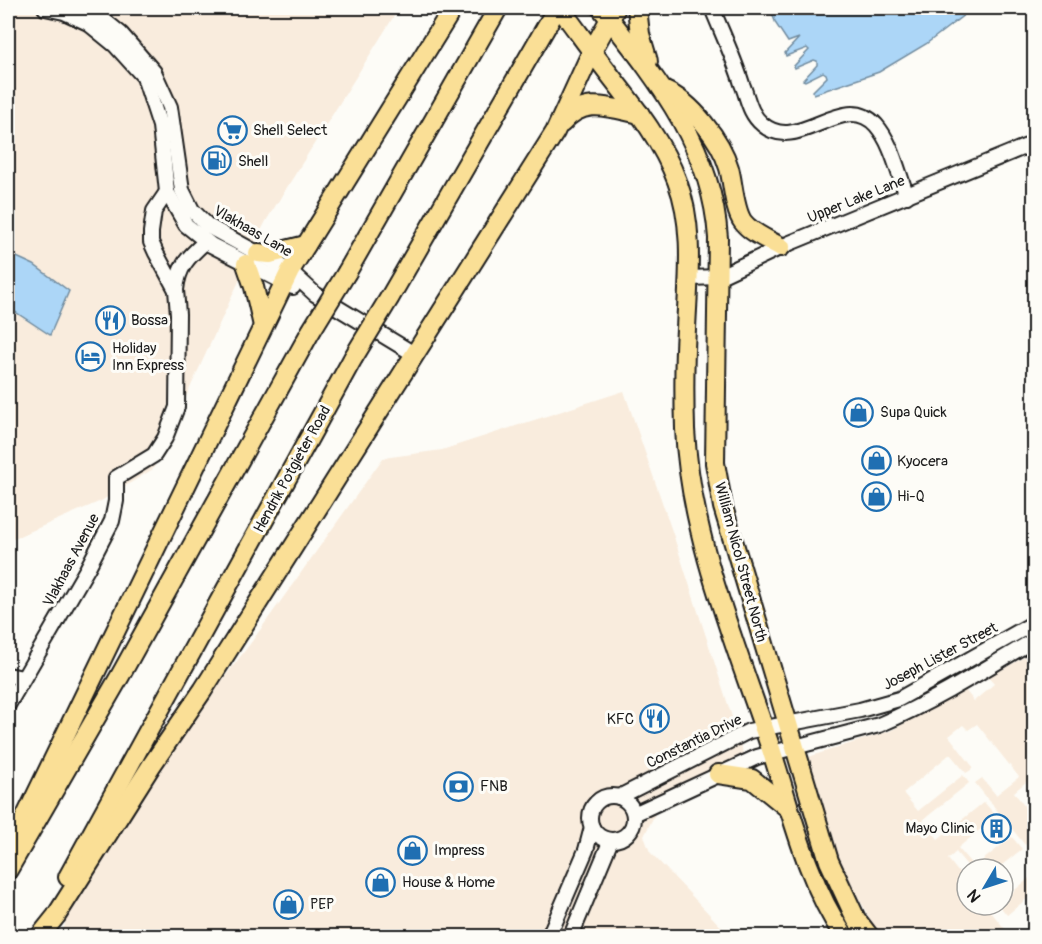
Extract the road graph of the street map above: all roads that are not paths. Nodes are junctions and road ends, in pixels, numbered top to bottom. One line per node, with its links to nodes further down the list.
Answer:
1 (45, 8): 16 (street)
2 (83, 8): 15 (street)
3 (453, 8): 19 (main road)
4 (498, 8): 44 (main road, bridge)
5 (558, 8): 9 (main road, William Nicol Street North); 45 (main road, Hendrik Potgieter Road, bridge)
6 (637, 8): 10 (main road)
7 (712, 8): 17 (street)
8 (609, 11): 9 (main road); 10 (main road, William Nicol Street North)
9 (592, 51): 12 (main road, William Nicol Street North); 13 (main road)
10 (651, 72): 11 (main road, William Nicol Street North)
11 (663, 90): 20 (main road); 23 (main road, William Nicol Street North)
12 (640, 114): 13 (main road); 24 (main road, William Nicol Street North)
13 (555, 132): 27 (main road)
14 (1035, 143): 17 (street, Upper Lake Lane)
15 (182, 190): 16 (street); 21 (street, Vlakhaas Lane)
16 (167, 192): 18 (street, Vlakhaas Lane); 25 (street, Vlakhaas Avenue)
17 (907, 196): 20 (street, Upper Lake Lane)
18 (205, 242): 21 (street, Vlakhaas Lane); 25 (street)
19 (306, 245): 21 (main road); 22 (main road)
20 (781, 247): 23 (street, Upper Lake Lane)
21 (252, 258): 22 (street, Vlakhaas Lane); 26 (main road)
22 (287, 277): 26 (main road); 27 (street, Vlakhaas Lane)
23 (718, 277): 24 (street, Upper Lake Lane); 33 (main road, William Nicol Street North)
24 (690, 278): 34 (main road, William Nicol Street North)
25 (176, 290): 31 (street, Vlakhaas Avenue)
26 (263, 326): 43 (main road)
27 (414, 354): 45 (main road)
28 (1035, 623): 33 (street, Joseph Lister Street)
29 (1035, 640): 35 (street, Joseph Lister Street)
30 (8, 675): 31 (street)
31 (23, 678): 32 (street, Vlakhaas Avenue)
32 (8, 705)
33 (787, 723): 34 (street, Constantia Drive); 35 (main road, William Nicol Street North)
34 (763, 728): 36 (main road, William Nicol Street North); 38 (street, Constantia Drive)
35 (795, 746): 36 (street); 49 (main road, William Nicol Street North)
36 (771, 752): 37 (street); 39 (main road, William Nicol Street North)
37 (718, 774): 39 (main road); 40 (street)
38 (619, 797): 40 (street); 41 (street)
39 (790, 809): 48 (main road, William Nicol Street North)
40 (634, 814): 42 (street)
41 (592, 827): 42 (street); 46 (street)
42 (611, 840): 47 (street)
43 (8, 853)
44 (8, 870)
45 (38, 936)
46 (549, 936)
47 (571, 936)
48 (844, 936)
49 (868, 936)

